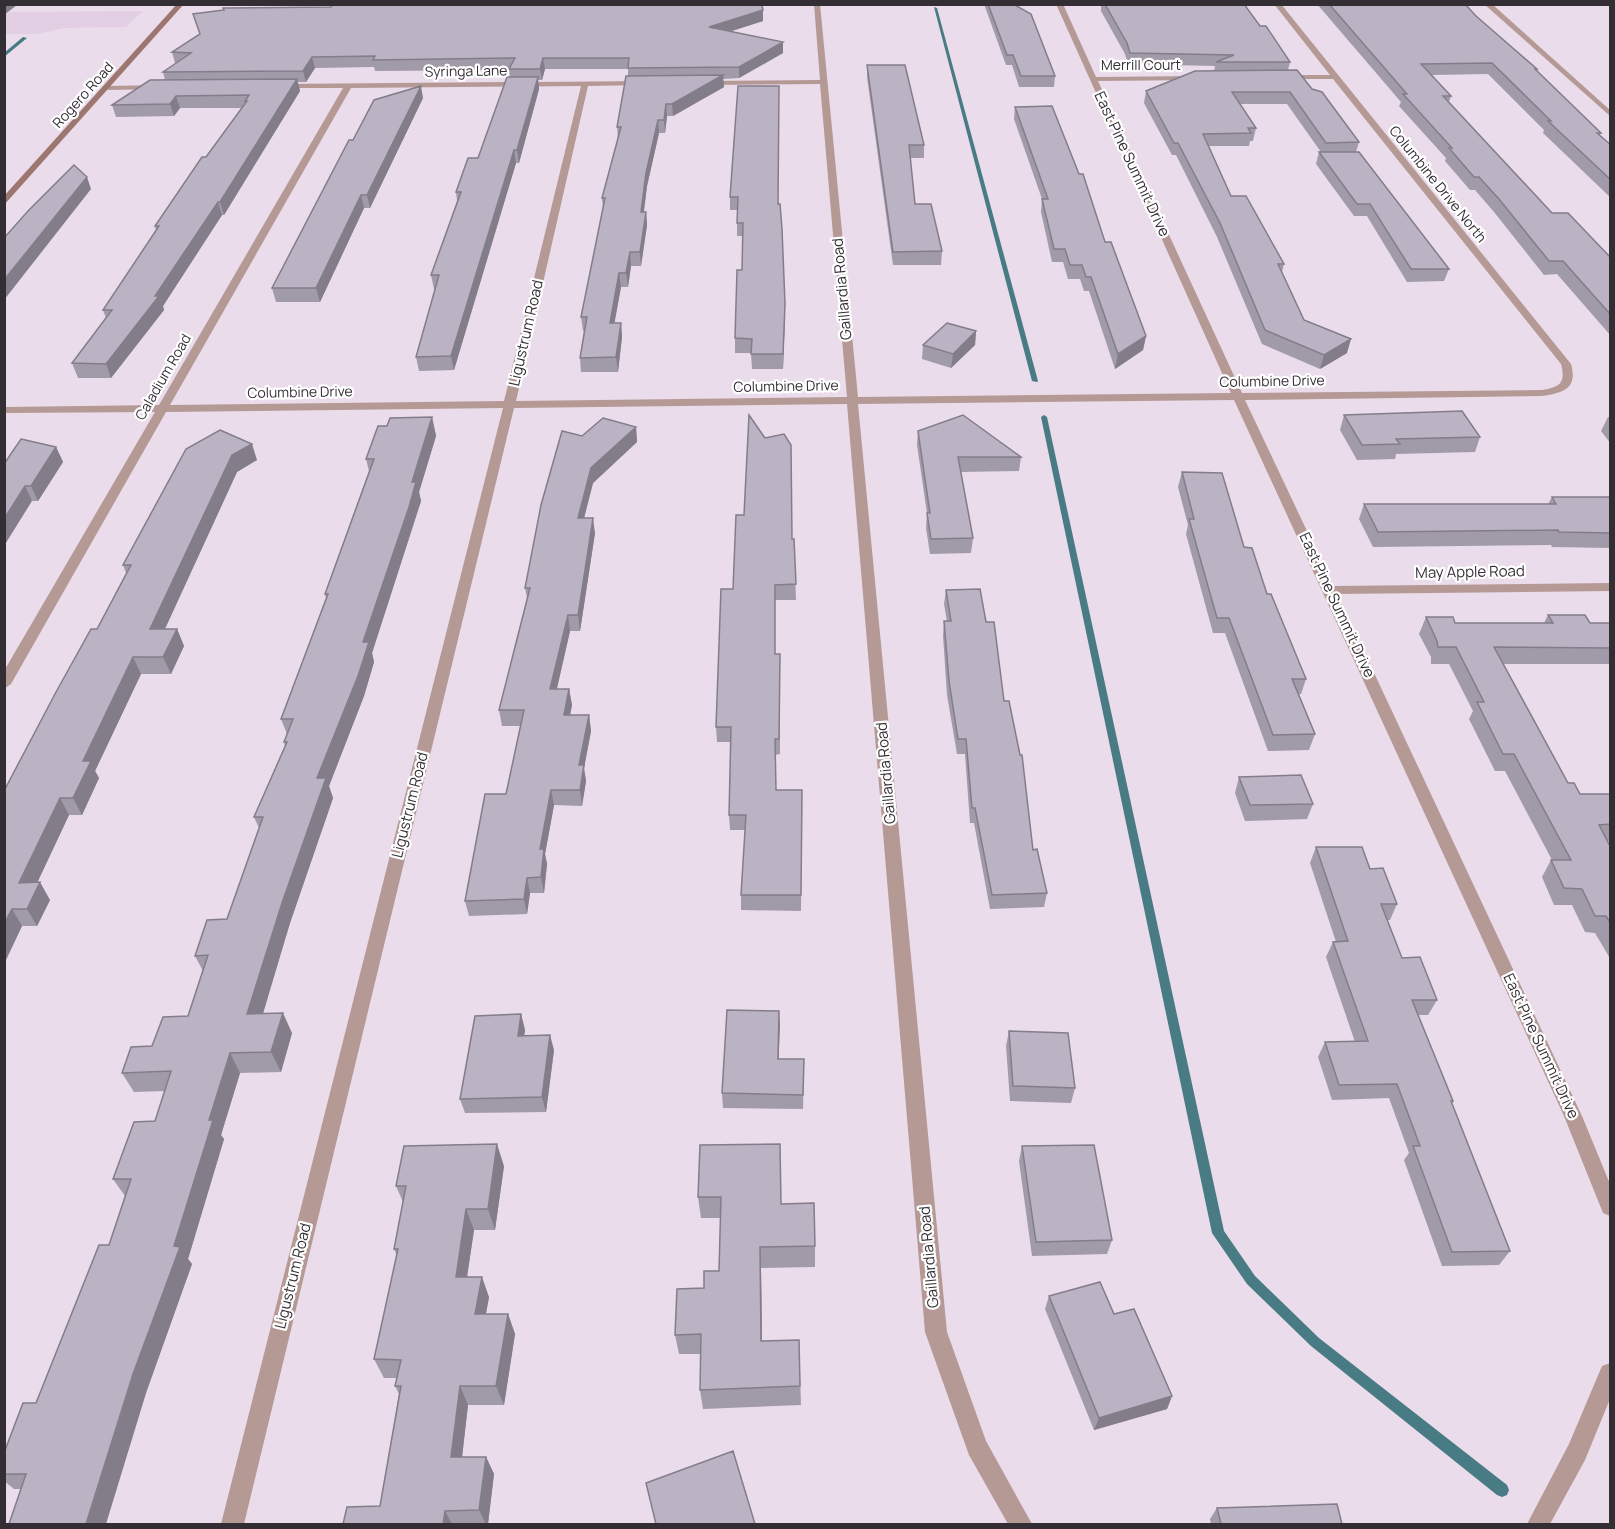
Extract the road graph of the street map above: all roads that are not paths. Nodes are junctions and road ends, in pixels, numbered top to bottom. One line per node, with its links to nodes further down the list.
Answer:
1 (181, 4): 17 (main road, Rogero Road)
2 (817, 4): 10 (street, Gaillardia Road)
3 (1059, 4): 9 (street, East Pine Summit Drive)
4 (1277, 4): 7 (street, Columbine Drive North)
5 (1487, 4): 18 (street)
6 (1275, 77): 7 (street)
7 (1334, 77): 20 (street, Columbine Drive North)
8 (1206, 78): 9 (street, Merrill Court)
9 (1093, 79): 21 (street, East Pine Summit Drive)
10 (824, 82): 12 (street); 22 (street, Gaillardia Road)
11 (657, 83): 13 (street, Syringa Lane)
12 (692, 83)
13 (585, 84): 15 (street, Syringa Lane); 23 (street, Ligustrum Road)
14 (268, 86): 15 (street, Syringa Lane)
15 (348, 86): 24 (street, Caladium Road)
16 (165, 87): 17 (street)
17 (108, 88): 19 (main road, Rogero Road)
18 (1611, 114)
19 (4, 202)
20 (1566, 384): 21 (street, Columbine Drive)
21 (1238, 396): 22 (street, Columbine Drive); 27 (street, East Pine Summit Drive)
22 (853, 400): 23 (street, Columbine Drive); 32 (street, Gaillardia Road)
23 (509, 405): 24 (street, Columbine Drive); 31 (street, Ligustrum Road)
24 (162, 408): 25 (street, Columbine Drive); 28 (street, Caladium Road)
25 (4, 410)
26 (1611, 587): 27 (street, May Apple Road)
27 (1330, 590): 29 (street, East Pine Summit Drive)
28 (4, 684)
29 (1611, 1207)
30 (1611, 1374): 33 (street)
31 (232, 1524)
32 (1020, 1524)
33 (1538, 1524)

